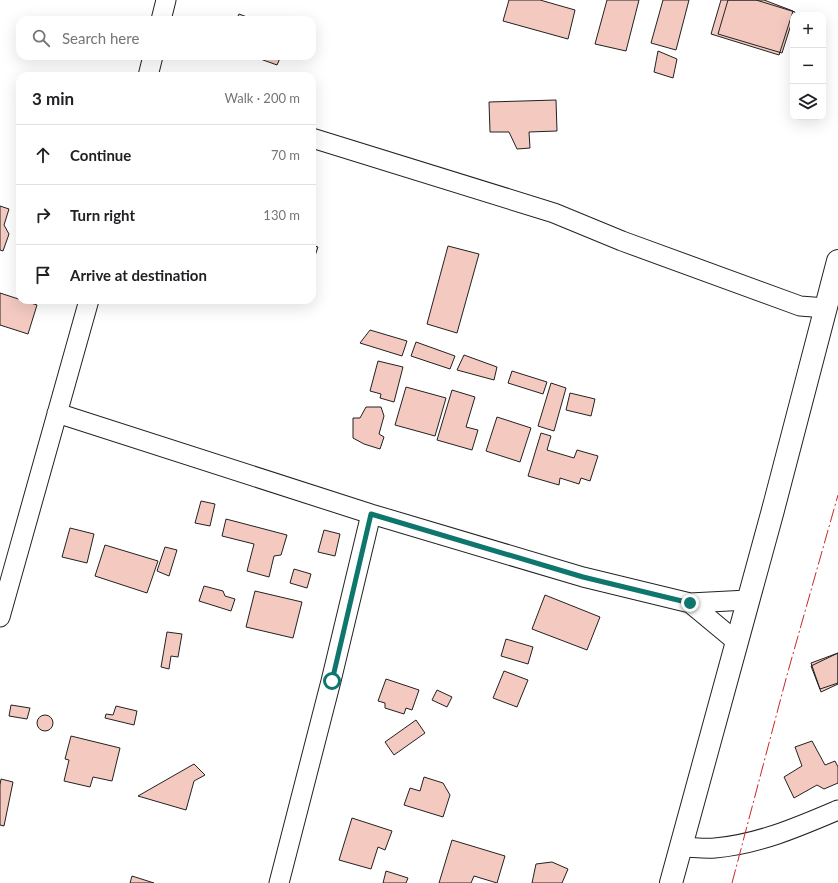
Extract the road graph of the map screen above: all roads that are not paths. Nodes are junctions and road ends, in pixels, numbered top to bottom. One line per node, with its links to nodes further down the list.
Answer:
1 (166, 0): 2 (street)
2 (162, 16)
3 (152, 60): 4 (street)
4 (149, 72)
5 (316, 139): 8 (street)
6 (838, 261): 8 (highway)
7 (88, 304): 9 (street)
8 (826, 308): 12 (highway)
9 (57, 413): 10 (street); 11 (street)
10 (371, 514): 13 (street); 18 (street)
11 (4, 589): 14 (street)
12 (748, 600): 13 (street); 15 (highway)
13 (690, 603): 15 (street)
14 (0, 617)
15 (737, 642): 17 (highway)
16 (838, 810): 17 (street)
17 (680, 847): 19 (highway)
18 (279, 883)
19 (671, 883)

